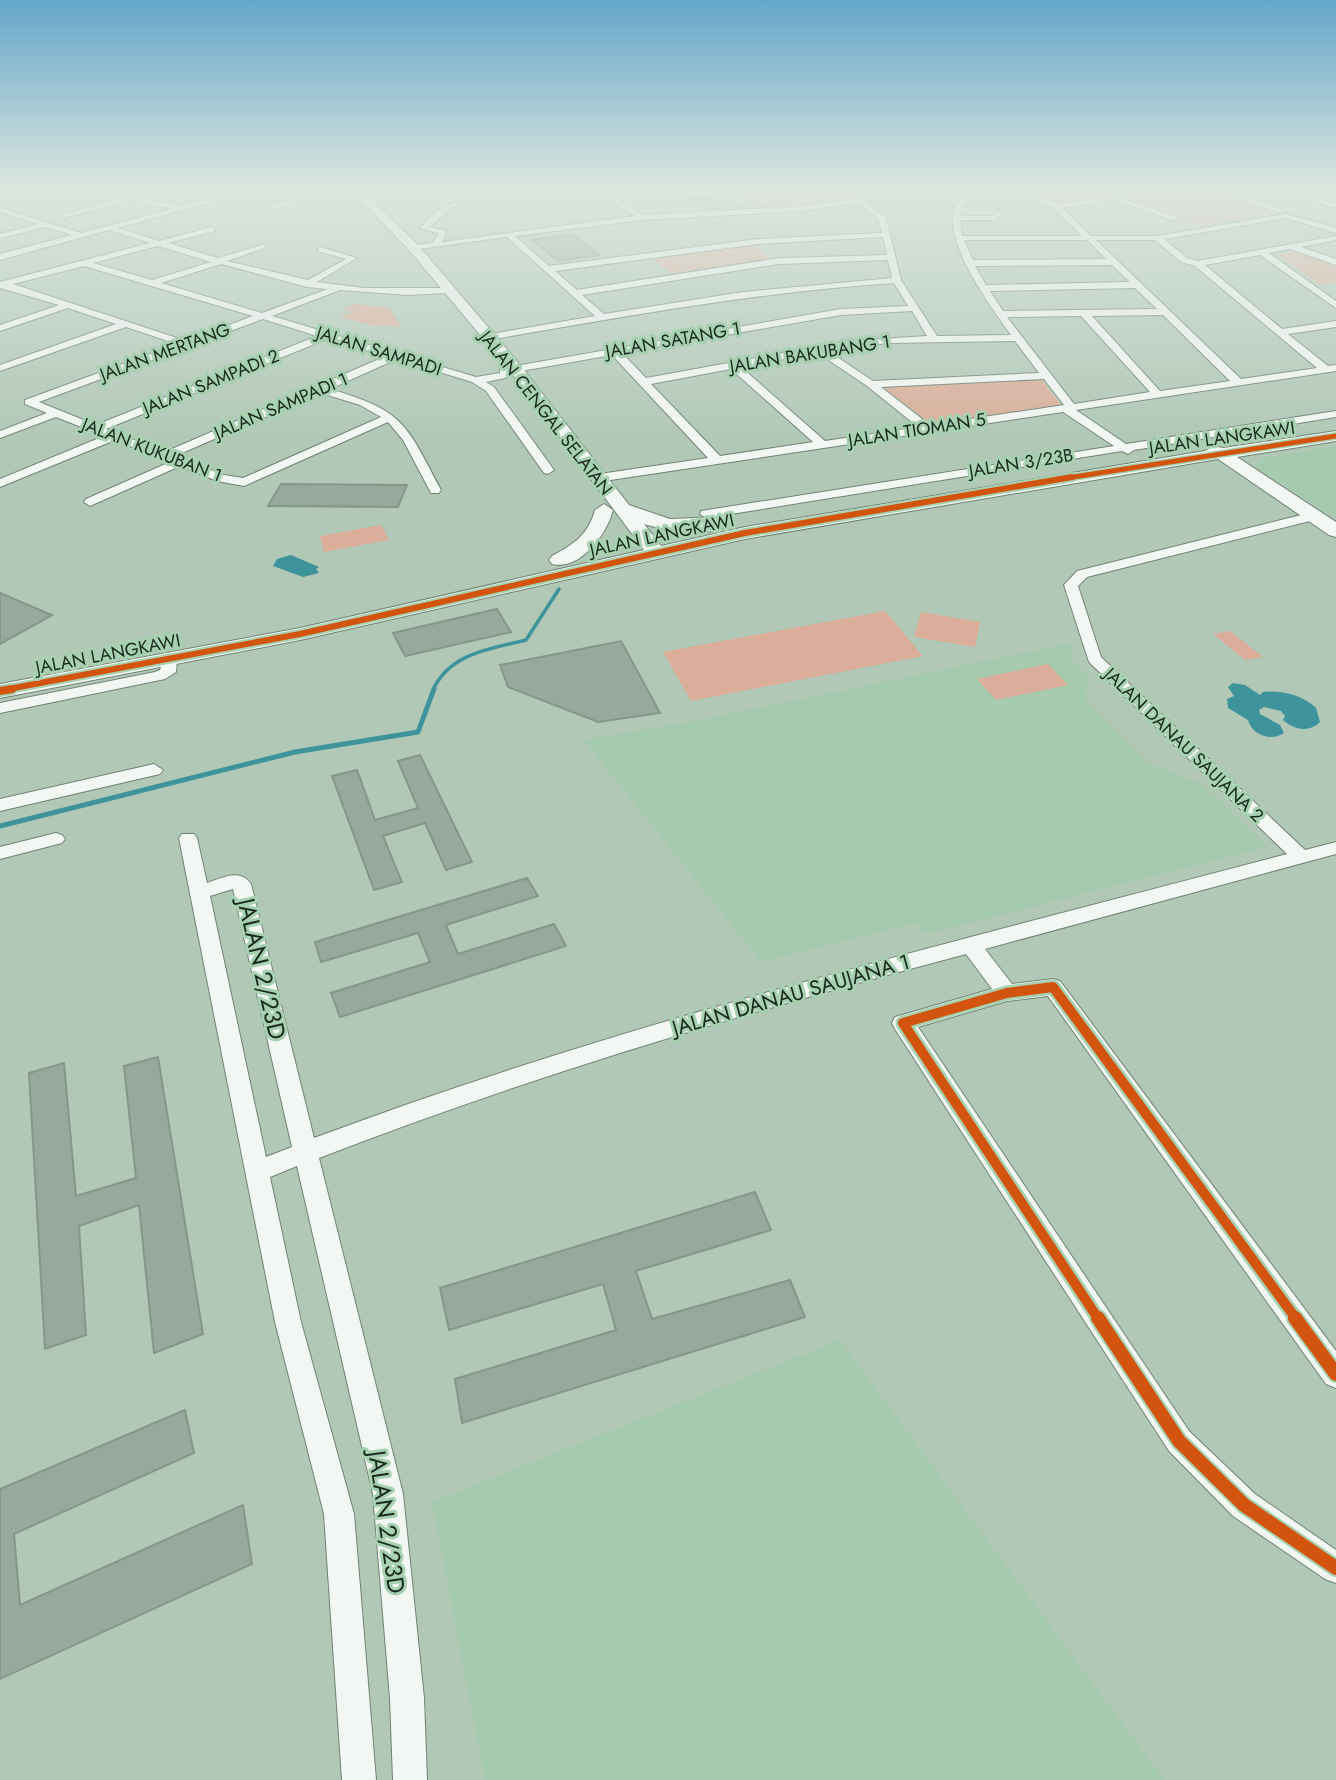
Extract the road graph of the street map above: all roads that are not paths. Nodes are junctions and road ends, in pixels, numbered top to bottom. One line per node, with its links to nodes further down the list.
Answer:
1 (45, 272): 16 (street)
2 (114, 272): 15 (street, JALAN SAMPADI)
3 (180, 272): 15 (street)
4 (263, 272): 17 (street)
5 (328, 272): 17 (street)
6 (428, 272): 23 (street, JALAN CENGAL SELATAN)
7 (551, 272): 24 (street)
8 (708, 272): 24 (street)
9 (895, 272): 14 (street)
10 (973, 272): 20 (street)
11 (1122, 272): 18 (street)
12 (1207, 272): 36 (street)
13 (1290, 272): 22 (street)
14 (897, 280): 27 (street); 32 (street)
15 (147, 282): 31 (street, JALAN SAMPADI)
16 (2, 284): 25 (street)
17 (307, 284): 19 (street)
18 (1135, 285): 20 (street); 28 (street)
19 (340, 287): 23 (street); 31 (street, JALAN MERTANG)
20 (983, 288): 30 (street)
21 (1325, 288): 22 (street)
22 (1314, 289): 26 (street)
23 (443, 290): 38 (street, JALAN CENGAL SELATAN); 48 (street, JALAN CENGAL SELATAN)
24 (575, 293): 32 (street)
25 (69, 305): 33 (street); 35 (street)
26 (1336, 305)
27 (915, 308): 39 (street); 43 (street, JALAN SATANG 1)
28 (1163, 312): 29 (street); 52 (street)
29 (1084, 313): 30 (street); 55 (street)
30 (1002, 314): 40 (street)
31 (262, 316): 37 (street, JALAN SAMPADI); 41 (street, JALAN MERTANG)
32 (603, 318): 38 (street)
33 (126, 324): 41 (street); 46 (street)
34 (1336, 324): 36 (street)
35 (0, 328)
36 (1278, 332): 47 (street)
37 (327, 335): 44 (street, JALAN SAMPADI); 63 (street, JALAN SAMPADI 2)
38 (488, 337): 48 (street, JALAN CENGAL SELATAN)
39 (933, 338): 40 (street, JALAN BAKUBANG 1); 42 (street, JALAN BAKUBANG 1)
40 (1019, 338): 49 (street)
41 (187, 344): 56 (street, JALAN MERTANG)
42 (819, 349): 45 (street, JALAN BAKUBANG 1); 53 (street)
43 (614, 351): 48 (street, JALAN SATANG 1); 51 (street)
44 (396, 356): 50 (street, JALAN SAMPADI); 54 (street, JALAN SAMPADI 1)
45 (734, 366): 51 (street, JALAN BAKUBANG 1); 67 (street)
46 (0, 368)
47 (1330, 369): 52 (street, JALAN TIOMAN 5)
48 (509, 372): 50 (street, JALAN SAMPADI); 76 (street, JALAN CENGAL SELATAN); 80 (street, JALAN CENGAL SELATAN)
49 (1047, 376): 53 (street); 57 (street)
50 (476, 380): 74 (street, JALAN SAMPADI)
51 (644, 382): 72 (street)
52 (1238, 382): 55 (street, JALAN TIOMAN 5)
53 (871, 384): 62 (street)
54 (320, 389): 60 (street); 71 (street, JALAN SAMPADI 1)
55 (1157, 394): 57 (street, JALAN TIOMAN 5)
56 (29, 402): 58 (street, JALAN KUKUBAN 1)
57 (1068, 407): 62 (street, JALAN TIOMAN 5); 70 (street)
58 (56, 413): 63 (street, JALAN KUKUBAN 1); 64 (street)
59 (1336, 414): 70 (street, JALAN 3/23B)
60 (390, 417): 73 (street, JALAN KUKUBAN 1); 78 (street)
61 (1336, 423): 69 (street, JALAN LANGKAWI)
62 (927, 428): 67 (street, JALAN TIOMAN 5)
63 (95, 429): 65 (street, JALAN KUKUBAN 1)
64 (0, 435)
65 (114, 436): 71 (street, JALAN KUKUBAN 1); 77 (street)
66 (1336, 436): 68 (street, JALAN LANGKAWI)
67 (822, 444): 72 (street, JALAN TIOMAN 5)
68 (1283, 446): 69 (street, JALAN LANGKAWI); 75 (street)
69 (1221, 447): 70 (street, JALAN LANGKAWI); 75 (street); 85 (street, JALAN LANGKAWI)
70 (1128, 450): 81 (street, JALAN 3/23B); 83 (street, JALAN LANGKAWI)
71 (166, 456): 73 (street, JALAN KUKUBAN 1)
72 (717, 460): 76 (street, JALAN TIOMAN 5)
73 (179, 461): 79 (street)
74 (548, 470)
75 (1249, 472): 82 (street)
76 (597, 478): 80 (street, JALAN CENGAL SELATAN)
77 (0, 483)
78 (435, 491)
79 (90, 502)
80 (612, 509): 83 (street); 85 (street, JALAN CENGAL SELATAN); 86 (street)
81 (706, 514)
82 (1313, 516): 84 (street); 97 (street, JALAN DANAU SAUJANA 2)
83 (735, 521): 85 (street, JALAN LANGKAWI)
84 (1336, 531)
85 (642, 549): 86 (street, JALAN LANGKAWI); 87 (street, JALAN LANGKAWI)
86 (559, 560): 88 (street, JALAN LANGKAWI)
87 (169, 659): 89 (street, JALAN LANGKAWI); 90 (street)
88 (0, 675)
89 (0, 691)
90 (0, 708)
91 (154, 770): 92 (street)
92 (0, 805)
93 (188, 838): 98 (street)
94 (56, 839): 96 (street)
95 (1336, 848): 97 (street, JALAN DANAU SAUJANA 1)
96 (0, 853)
97 (1301, 857): 99 (street, JALAN DANAU SAUJANA 1)
98 (200, 892): 101 (street, JALAN 2/23D); 102 (street, JALAN 2/23D)
99 (970, 944): 100 (street); 101 (street, JALAN DANAU SAUJANA 1)
100 (1007, 993): 103 (street); 104 (street)
101 (306, 1151): 102 (street, JALAN DANAU SAUJANA 1); 106 (street, JALAN 2/23D)
102 (256, 1171): 105 (street, JALAN 2/23D)
103 (1336, 1374)
104 (1336, 1568)
105 (359, 1780)
106 (410, 1780)

